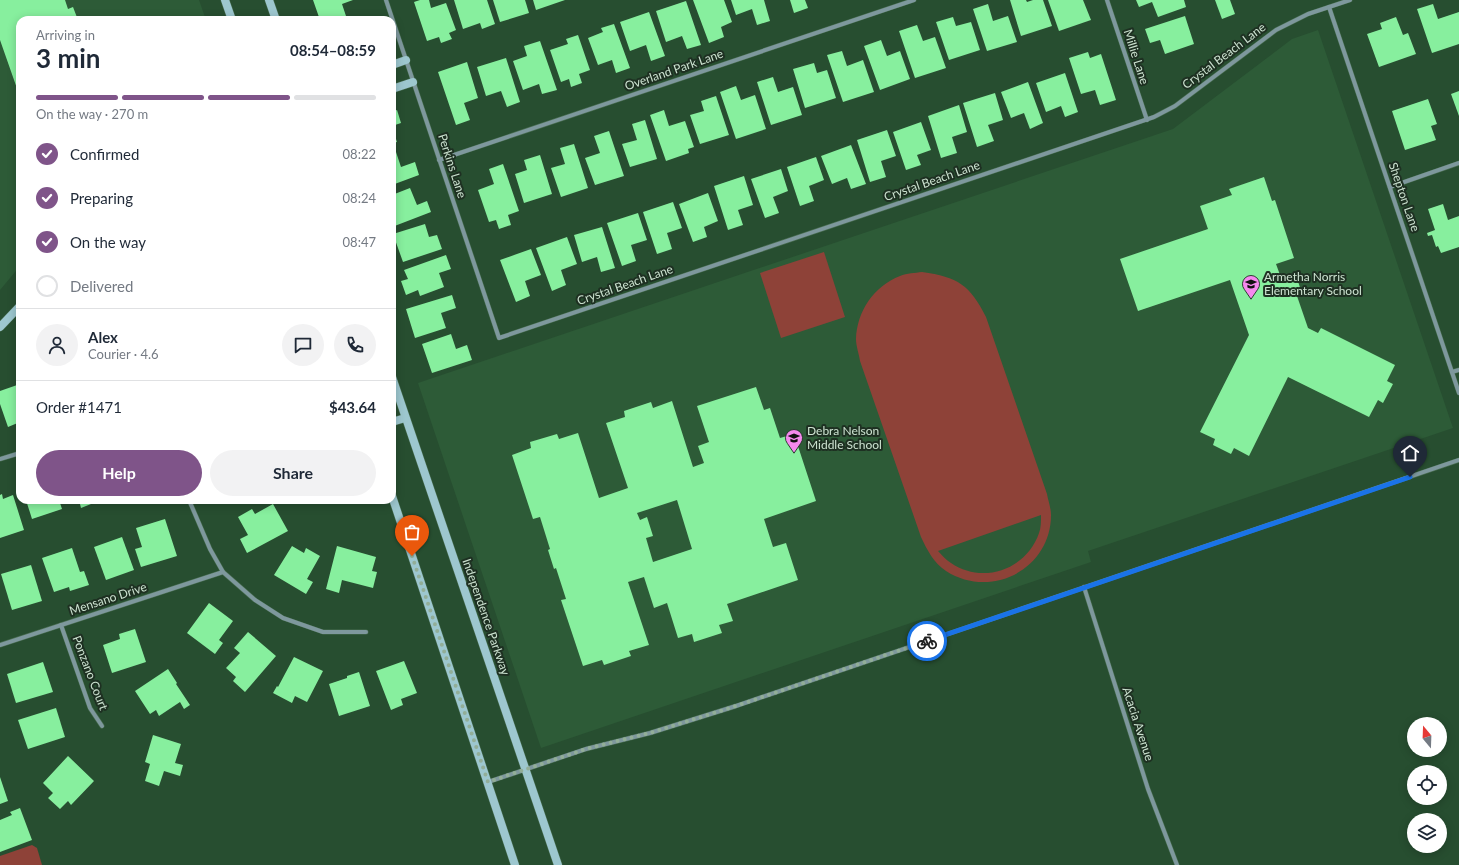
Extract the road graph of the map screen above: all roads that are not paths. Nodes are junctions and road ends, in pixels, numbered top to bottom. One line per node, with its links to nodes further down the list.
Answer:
1 (226, 0): 8 (main road)
2 (269, 0): 9 (main road)
3 (386, 0): 10 (street, Perkins Lane)
4 (914, 0): 17 (street, Overland Park Lane)
5 (1107, 0): 16 (street, Millie Lane)
6 (1350, 0): 7 (street, Crystal Beach Lane)
7 (1329, 7): 16 (street, Crystal Beach Lane); 19 (street, Shepton Lane)
8 (231, 16)
9 (275, 16)
10 (391, 16)
11 (396, 30): 12 (street, Perkins Lane)
12 (406, 60): 13 (main road); 14 (street, Perkins Lane)
13 (396, 64)
14 (413, 82): 15 (main road); 17 (street, Perkins Lane)
15 (396, 88)
16 (1147, 120): 22 (street, Crystal Beach Lane)
17 (439, 160): 22 (street, Perkins Lane)
18 (1459, 163): 19 (street)
19 (1390, 187): 24 (street, Shepton Lane)
20 (16, 310): 21 (main road)
21 (0, 327)
22 (499, 338)
23 (1459, 370): 24 (street)
24 (1452, 372): 26 (street, Shepton Lane)
25 (396, 390): 27 (main road, Independence Parkway)
26 (1459, 393)
27 (405, 418): 28 (main road); 40 (main road, Independence Parkway)
28 (396, 421)
29 (16, 454): 30 (street)
30 (0, 459)
31 (1459, 460): 35 (street)
32 (191, 504): 34 (street)
33 (395, 504): 41 (main road)
34 (223, 572): 36 (street, Mensano Drive); 37 (street)
35 (1084, 587): 40 (street); 44 (street, Acacia Avenue)
36 (61, 625): 38 (street, Mensano Drive); 39 (street, Ponzano Court)
37 (366, 632)
38 (0, 645)
39 (102, 726)
40 (525, 769): 41 (street); 43 (main road, Independence Parkway)
41 (488, 782): 42 (main road)
42 (515, 865)
43 (558, 865)
44 (1177, 865)

